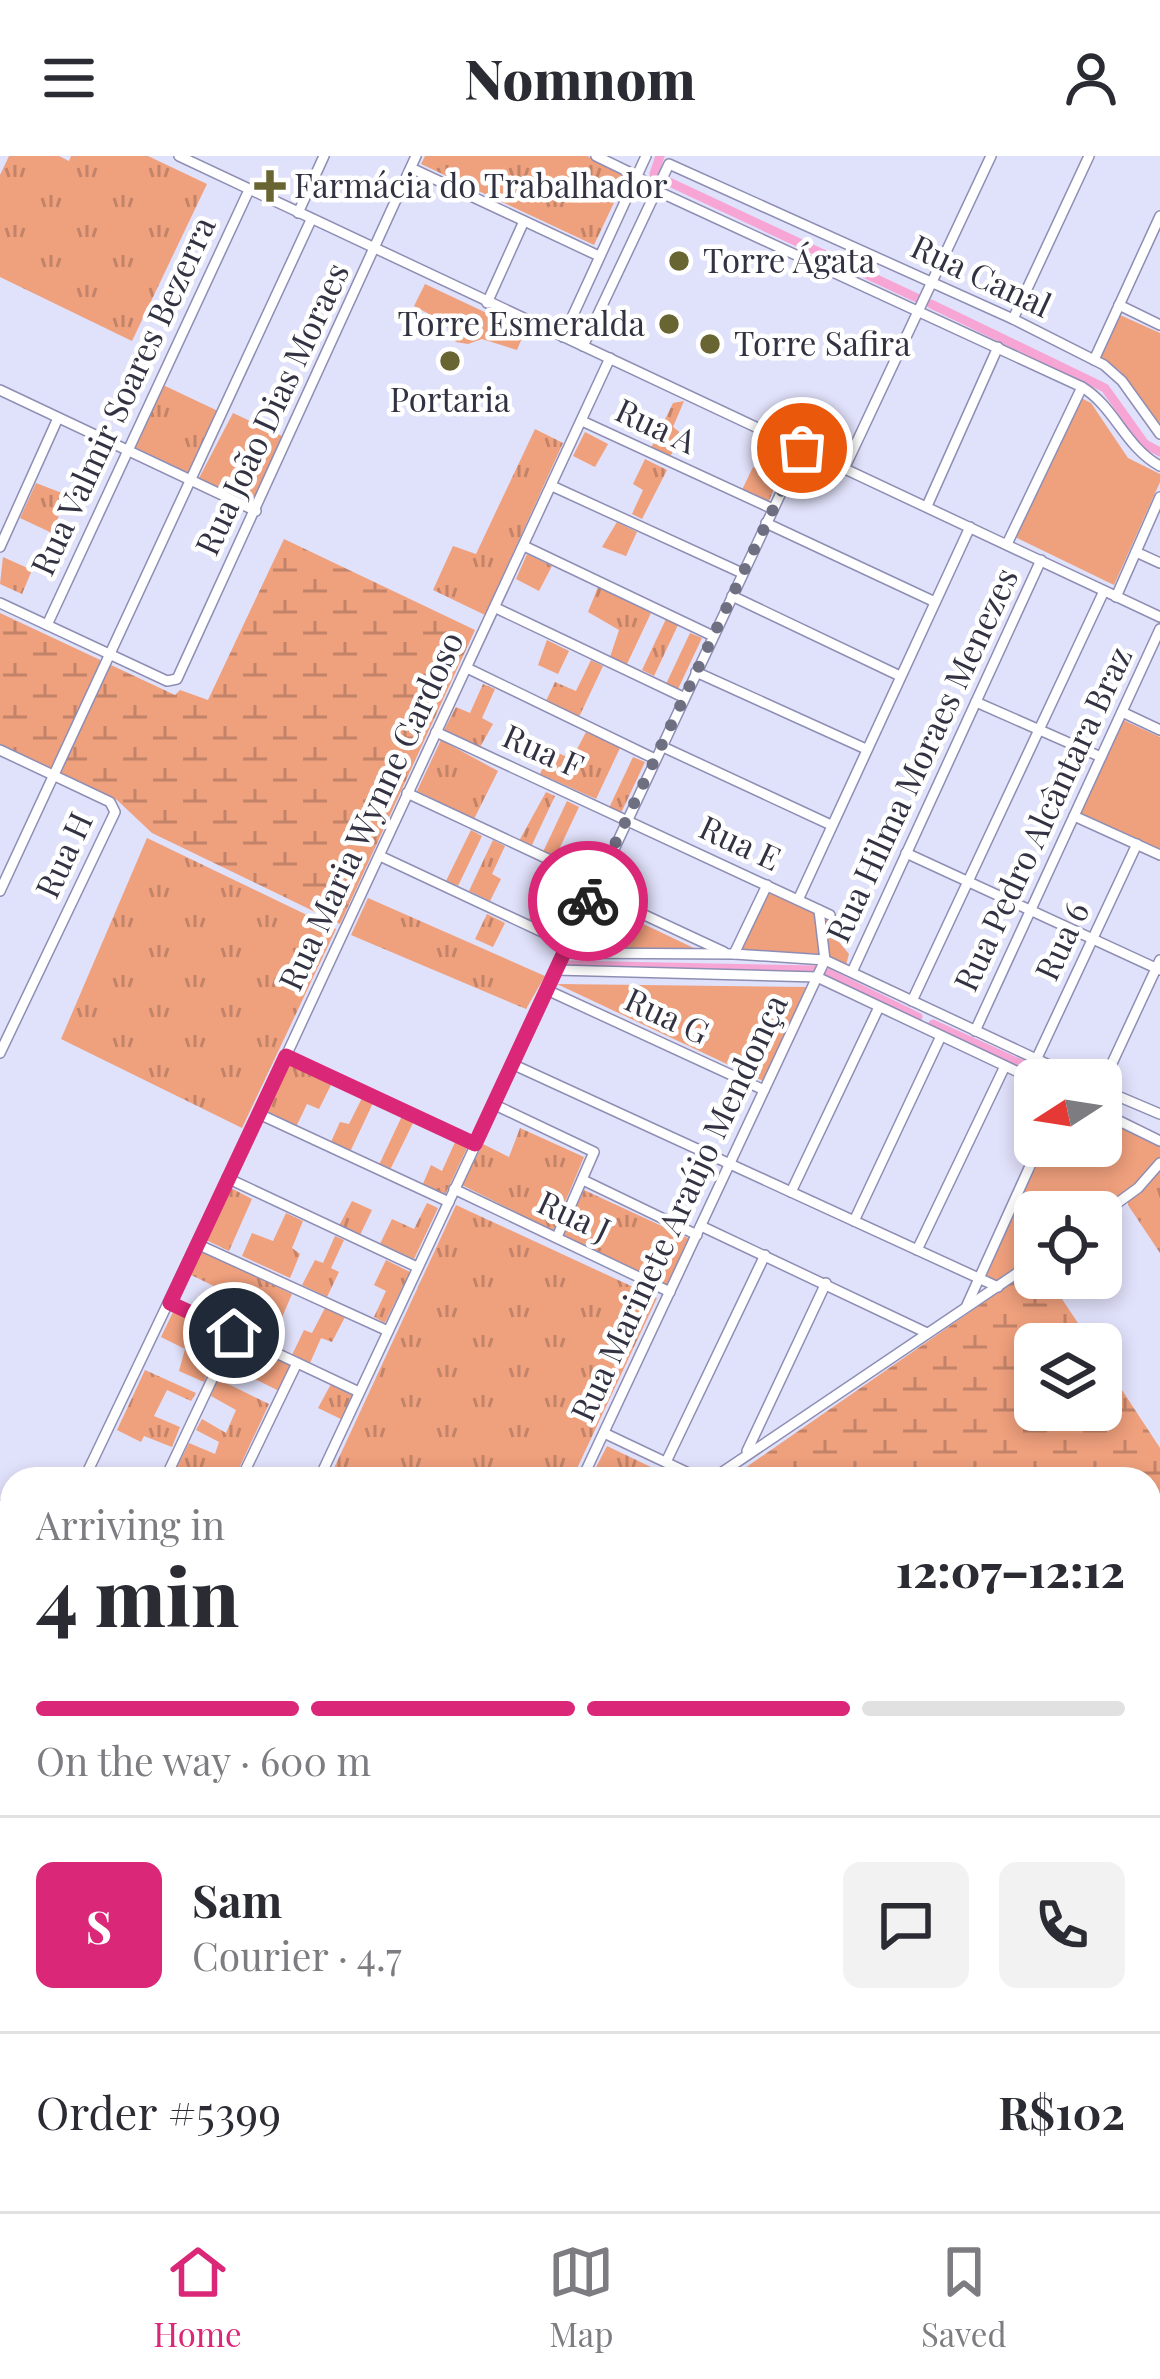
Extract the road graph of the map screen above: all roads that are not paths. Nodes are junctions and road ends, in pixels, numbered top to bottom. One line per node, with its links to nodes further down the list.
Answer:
1 (179, 156): 11 (street)
2 (220, 156): 11 (street)
3 (324, 156): 15 (street)
4 (416, 156): 10 (street, Rua João Dias Moraes)
5 (596, 156): 12 (street)
6 (646, 156): 12 (street)
7 (1089, 156): 25 (street)
8 (987, 157): 21 (street)
9 (670, 160): 14 (street, Rua Canal); 21 (street, Rua Canal)
10 (411, 168): 17 (street); 19 (street, Rua João Dias Moraes)
11 (213, 171): 13 (street)
12 (637, 176): 14 (street); 20 (street)
13 (249, 190): 15 (street); 38 (street, Rua Valmir Soares Bezerra)
14 (655, 190): 24 (street); 28 (street, Rua Canal)
15 (298, 213): 16 (street)
16 (311, 220): 19 (street); 41 (street)
17 (524, 221): 20 (street); 22 (street)
18 (1159, 222): 23 (street)
19 (374, 250): 22 (street); 46 (street, Rua João Dias Moraes)
20 (598, 256): 27 (street)
21 (933, 284): 24 (street); 25 (street, Rua Canal)
22 (488, 303): 27 (street)
23 (1119, 305): 26 (street); 31 (street)
24 (918, 312): 29 (street); 40 (street)
25 (1013, 319): 31 (street, Rua Canal)
26 (1160, 325)
27 (563, 337): 28 (street)
28 (583, 346): 30 (street)
29 (998, 347): 32 (street); 44 (street)
30 (610, 358): 35 (street, Rua Maria Wynne Cardoso); 37 (street)
31 (1094, 360): 36 (street, Rua Canal)
32 (1082, 387): 39 (street); 49 (street)
33 (0, 391): 34 (street)
34 (58, 418): 38 (street); 51 (street)
35 (582, 421): 42 (street, Rua Maria Wynne Cardoso); 45 (street, Rua A)
36 (1160, 434)
37 (802, 448): 40 (street); 45 (street)
38 (128, 451): 41 (street); 63 (street, Rua Valmir Soares Bezerra)
39 (1160, 466)
40 (845, 467): 44 (street)
41 (191, 481): 46 (street); 66 (street)
42 (552, 486): 50 (street, Rua Maria Wynne Cardoso); 55 (street)
43 (1160, 497): 52 (street)
44 (927, 506): 48 (street)
45 (773, 509): 47 (street)
46 (256, 511): 66 (street, Rua João Dias Moraes)
47 (766, 523): 55 (street); 59 (street)
48 (970, 527): 49 (street); 59 (street)
49 (1007, 544): 53 (street)
50 (524, 546): 61 (street, Rua Maria Wynne Cardoso); 65 (street)
51 (0, 547)
52 (1136, 552): 54 (street); 58 (street)
53 (1041, 560): 56 (street); 71 (street, Rua Hilma Moraes Menezes)
54 (1160, 563)
55 (742, 573): 57 (street)
56 (1104, 591): 58 (street); 73 (street)
57 (732, 596): 65 (street); 69 (street)
58 (1116, 597): 62 (street)
59 (935, 602): 69 (street)
60 (0, 603): 63 (street)
61 (496, 608): 67 (street, Rua Maria Wynne Cardoso); 70 (street)
62 (1160, 617)
63 (47, 625): 66 (street)
64 (1160, 629): 72 (street, Rua Pedro Alcântara Braz)
65 (713, 636): 68 (street)
66 (109, 652): 81 (street)
67 (467, 668): 75 (street, Rua Maria Wynne Cardoso); 80 (street)
68 (696, 672): 70 (street); 77 (street)
69 (900, 676): 77 (street)
70 (683, 698): 76 (street)
71 (976, 702): 73 (street); 87 (street, Rua Hilma Moraes Menezes)
72 (1122, 712): 74 (street); 79 (street, Rua Pedro Alcântara Braz)
73 (1039, 730): 79 (street); 90 (street)
74 (1160, 730)
75 (436, 732): 82 (street, Rua Maria Wynne Cardoso); 84 (street, Rua F)
76 (661, 746): 80 (street); 85 (street)
77 (866, 749): 85 (street)
78 (0, 750): 81 (street)
79 (1101, 757): 83 (street, Rua Pedro Alcântara Braz)
80 (655, 759): 84 (street)
81 (53, 777): 93 (street); 111 (street, Rua H)
82 (407, 794): 89 (street, Rua Maria Wynne Cardoso); 92 (street)
83 (1074, 816): 86 (street); 95 (street, Rua Pedro Alcântara Braz)
84 (627, 819): 91 (street, Rua E); 92 (street)
85 (831, 825): 94 (street)
86 (1137, 844): 88 (street); 96 (street, Rua 6)
87 (907, 853): 90 (street); 102 (street, Rua Hilma Moraes Menezes)
88 (1160, 855)
89 (380, 856): 97 (street); 112 (street, Rua Maria Wynne Cardoso)
90 (968, 882): 95 (street); 105 (street)
91 (767, 885): 94 (street, Rua E); 98 (street)
92 (595, 887): 97 (street); 98 (street)
93 (0, 891)
94 (798, 900): 99 (street, Rua E)
95 (1030, 910): 96 (street); 109 (street, Rua Pedro Alcântara Braz)
96 (1093, 939): 100 (street); 114 (street, Rua 6)
97 (566, 949): 98 (street); 101 (street)
98 (731, 954): 99 (street)
99 (825, 960): 102 (street); 103 (street, Rua Marinete Araújo Mendonça)
100 (1159, 966): 115 (street)
101 (556, 970): 103 (street); 104 (street)
102 (852, 972): 105 (street)
103 (817, 977): 106 (street); 119 (street, Rua Marinete Araújo Mendonça)
104 (547, 990): 116 (street); 119 (street, Rua G)
105 (912, 1001): 107 (street)
106 (879, 1007): 108 (street); 133 (street)
107 (929, 1009): 108 (street); 109 (street)
108 (922, 1027): 110 (street)
109 (975, 1031): 113 (street)
110 (941, 1036): 117 (street); 136 (street)
111 (0, 1053)
112 (286, 1056): 122 (street, Rua Maria Wynne Cardoso); 126 (street)
113 (1034, 1059)
114 (1036, 1059)
115 (1115, 1059)
116 (512, 1064): 121 (street); 127 (street)
117 (1005, 1066): 118 (street); 140 (street)
118 (1014, 1070)
119 (764, 1090): 127 (street, Rua Marinete Araújo Mendonça)
120 (1122, 1097): 123 (street)
121 (493, 1104): 126 (street); 131 (street)
122 (260, 1114): 130 (street, Rua Maria Wynne Cardoso); 135 (street)
123 (1160, 1114)
124 (1122, 1122): 125 (street)
125 (1160, 1141)
126 (475, 1144): 132 (street)
127 (730, 1163): 133 (street); 137 (street, Rua Marinete Araújo Mendonça)
128 (1160, 1163): 134 (street)
129 (1029, 1167): 144 (street)
130 (227, 1178): 139 (street, Rua Maria Wynne Cardoso); 142 (street)
131 (583, 1180): 137 (street); 138 (street)
132 (454, 1190): 135 (street); 138 (street, Rua J)
133 (791, 1192): 136 (street)
134 (1122, 1200)
135 (449, 1202): 142 (street)
136 (854, 1221): 140 (street)
137 (699, 1230): 141 (street); 147 (street, Rua Marinete Araújo Mendonça)
138 (557, 1237): 147 (street, Rua J)
139 (197, 1244): 148 (street, Rua Maria Wynne Cardoso); 150 (street)
140 (917, 1250): 144 (street)
141 (765, 1255): 145 (street); 157 (street)
142 (417, 1267): 150 (street)
143 (1014, 1276): 146 (street)
144 (979, 1278): 146 (street); 149 (street)
145 (826, 1283): 152 (street); 156 (street)
146 (998, 1287): 149 (street)
147 (670, 1292): 155 (street, Rua Marinete Araújo Mendonça)
148 (170, 1303): 151 (street); 158 (street, Rua Maria Wynne Cardoso)
149 (967, 1305): 152 (street)
150 (388, 1331): 154 (street)
151 (234, 1333): 153 (street); 159 (street)
152 (926, 1333): 156 (street)
153 (297, 1363): 154 (street); 160 (street)
154 (359, 1392): 161 (street)
155 (604, 1433): 157 (street); 162 (street, Rua Marinete Araújo Mendonça)
156 (745, 1456): 164 (street)
157 (666, 1462): 163 (street)
158 (90, 1467)
159 (171, 1467)
160 (247, 1467)
161 (325, 1467)
162 (588, 1467)
163 (676, 1467)
164 (729, 1467)

